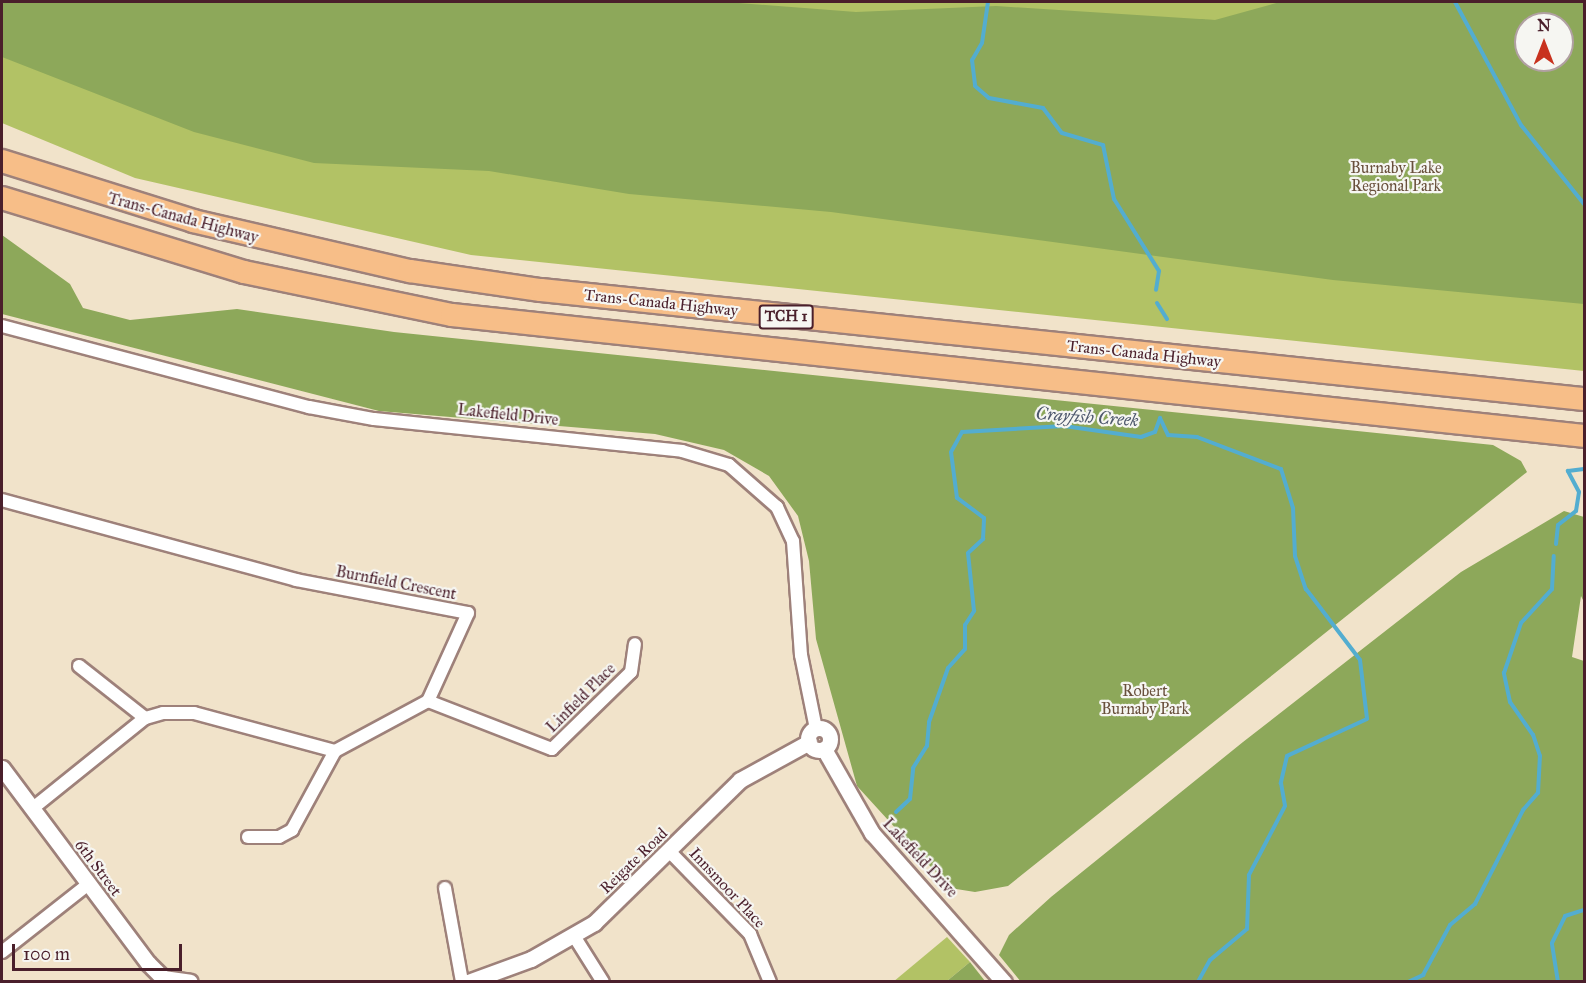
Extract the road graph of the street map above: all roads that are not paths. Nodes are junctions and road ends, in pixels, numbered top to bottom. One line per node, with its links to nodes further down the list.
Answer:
1 (2, 161): 4 (highway, Trans-Canada Highway / TCH 1)
2 (2, 198): 5 (highway, Trans-Canada Highway / TCH 1)
3 (2, 326): 11 (street, Lakefield Drive)
4 (1584, 399)
5 (1584, 436)
6 (2, 500): 9 (street, Burnfield Crescent)
7 (635, 644): 9 (street, Linfield Place)
8 (79, 666): 10 (street)
9 (428, 701): 12 (street)
10 (145, 718): 12 (street); 14 (street)
11 (812, 735): 16 (street, Reigate Road); 27 (street, Lakefield Drive)
12 (335, 751): 15 (street)
13 (2, 768): 14 (street, 6th Street)
14 (33, 808): 17 (street, 6th Street)
15 (248, 837)
16 (670, 852): 19 (street, Reigate Road); 26 (street, Innsmoor Place)
17 (87, 885): 20 (street); 21 (street, 6th Street)
18 (445, 888): 23 (street)
19 (574, 936): 24 (street, Reigate Road); 25 (street)
20 (2, 952)
21 (173, 981): 22 (street)
22 (190, 981)
23 (462, 981)
24 (468, 981)
25 (603, 981)
26 (770, 981)
27 (1004, 981)

